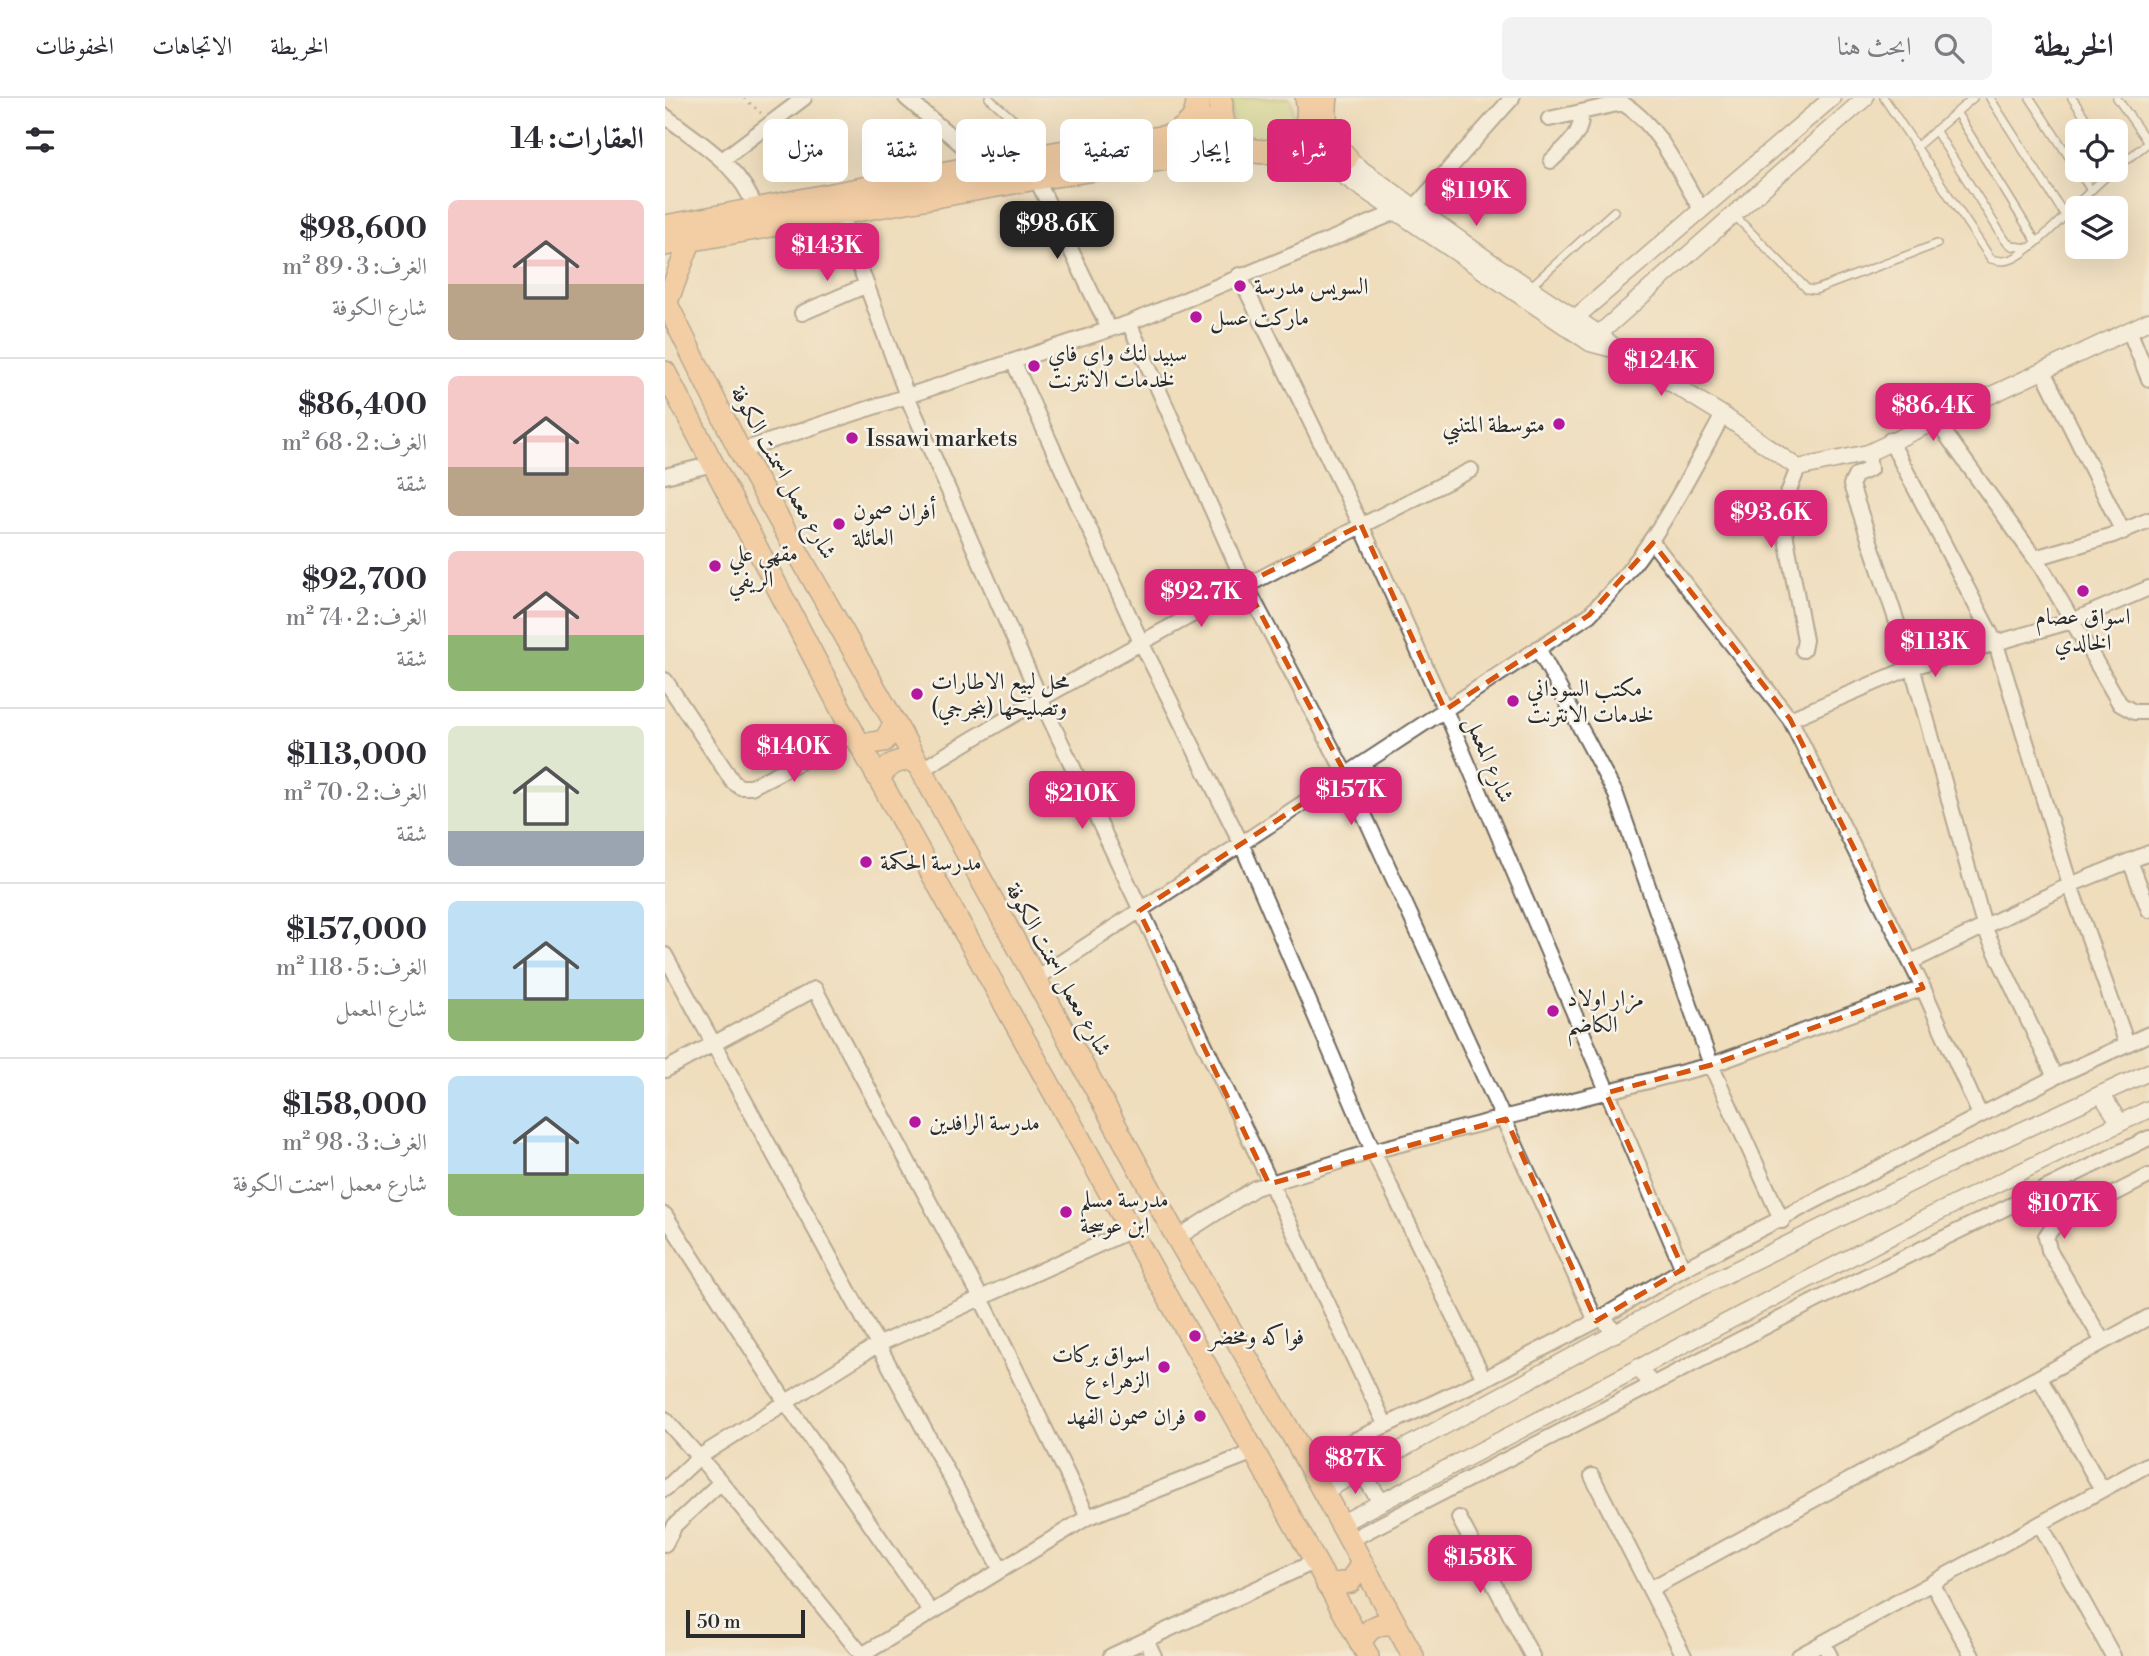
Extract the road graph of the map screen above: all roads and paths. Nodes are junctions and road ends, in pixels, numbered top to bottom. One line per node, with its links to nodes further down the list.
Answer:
1 (744, 98): 20 (path)
2 (804, 98): 21 (street)
3 (906, 98): 30 (street)
4 (989, 98): 22 (lane)
5 (1198, 98): 23 (highway)
6 (1512, 98): 48 (street)
7 (1832, 98): 49 (street)
8 (1865, 98): 54 (street)
9 (1884, 98): 32 (lane)
10 (1973, 98): 18 (lane)
11 (1990, 98): 55 (lane)
12 (2030, 98): 33 (lane)
13 (2072, 98): 26 (lane)
14 (2117, 98): 31 (lane)
15 (1620, 100): 17 (street); 49 (street)
16 (1221, 103): 24 (highway)
17 (1580, 112): 25 (street); 37 (street)
18 (1956, 113): 28 (lane); 58 (lane)
19 (665, 116): 36 (street)
20 (768, 119)
21 (777, 119)
22 (1013, 119)
23 (1194, 119)
24 (1213, 119)
25 (1549, 119)
26 (2086, 119)
27 (763, 130): 36 (street)
28 (1935, 130): 32 (lane); 61 (lane)
29 (1167, 137): 39 (highway)
30 (956, 140)
31 (2148, 142): 35 (lane)
32 (1916, 147): 61 (lane)
33 (2065, 151)
34 (1167, 155): 40 (highway)
35 (2128, 158)
36 (722, 160): 50 (street)
37 (1551, 161)
38 (1351, 162): 48 (street)
39 (1046, 165)
40 (1046, 166)
41 (956, 179): 50 (highway)
42 (972, 182): 52 (highway)
43 (1044, 182): 70 (street)
44 (1350, 182): 53 (street)
45 (2086, 182): 47 (lane)
46 (2097, 182): 47 (lane)
47 (2090, 188): 55 (lane)
48 (1415, 207): 64 (street)
49 (1701, 209): 69 (street)
50 (756, 210): 56 (highway)
51 (1614, 211): 64 (lane)
52 (841, 212): 57 (highway); 63 (street)
53 (1394, 213): 62 (street); 69 (street)
54 (1734, 214): 60 (lane); 72 (street)
55 (2064, 214): 58 (lane)
56 (665, 227)
57 (691, 239): 59 (highway); 65 (main road)
58 (2036, 241): 61 (lane)
59 (665, 244)
60 (1937, 244)
61 (2029, 248)
62 (1239, 275): 68 (street); 88 (street, شارع المعمل)
63 (867, 285): 66 (street); 77 (street)
64 (1530, 287): 69 (street)
65 (666, 301): 81 (main road, شارع معمل اسمنت الكوفة)
66 (802, 313)
67 (2149, 321): 71 (street)
68 (1129, 323): 70 (street); 92 (street)
69 (1570, 323): 72 (street)
70 (1108, 329): 73 (street)
71 (2129, 330): 74 (street); 76 (street)
72 (1594, 338): 78 (street)
73 (1013, 361): 77 (street); 95 (street)
74 (2043, 371): 79 (street); 89 (street)
75 (665, 372): 83 (main road)
76 (2149, 379)
77 (907, 396): 81 (street); 101 (street)
78 (1723, 415): 84 (street); 90 (street)
79 (1937, 422): 80 (street); 91 (street)
80 (1890, 440): 82 (street); 96 (street)
81 (740, 451): 105 (main road, شارع معمل اسمنت الكوفة)
82 (1868, 453): 84 (street); 99 (street)
83 (713, 464): 86 (street); 106 (main road)
84 (1798, 468): 98 (street)
85 (1471, 470): 88 (street)
86 (665, 475)
87 (2149, 520): 89 (street)
88 (1361, 525): 92 (street); 102 (street, شارع المعمل)
89 (2123, 532): 91 (street)
90 (1653, 542): 97 (street); 104 (street)
91 (2035, 558): 94 (street)
92 (1245, 584): 95 (street); 108 (street)
93 (2149, 588): 94 (street)
94 (2072, 621): 96 (street); 103 (street)
95 (1141, 642): 101 (street); 110 (street)
96 (1996, 644): 99 (street); 113 (street)
97 (1538, 648): 102 (street); 124 (street)
98 (1803, 650)
99 (1912, 667): 104 (street); 116 (street)
100 (665, 680): 106 (street)
101 (1040, 698): 107 (street); 115 (street)
102 (1445, 710): 108 (street); 128 (street, شارع المعمل)
103 (2149, 712)
104 (1790, 719): 118 (street)
105 (895, 724): 106 (main road); 107 (main road, شارع معمل اسمنت الكوفة)
106 (857, 739): 109 (main road)
107 (919, 766): 109 (main road); 119 (main road, شارع معمل اسمنت الكوفة)
108 (1346, 775): 110 (street); 132 (street)
109 (880, 779): 140 (main road)
110 (1241, 844): 115 (street); 135 (street)
111 (2149, 853): 112 (street)
112 (2130, 861): 113 (street); 114 (street)
113 (2070, 885): 116 (street); 123 (street)
114 (2149, 910)
115 (1139, 911): 119 (street); 137 (street)
116 (1985, 929): 118 (street); 127 (street)
117 (665, 956): 122 (street)
118 (1911, 962): 120 (street)
119 (1034, 980): 141 (main road, شارع معمل اسمنت الكوفة)
120 (1923, 988): 124 (street); 131 (street)
121 (2149, 1034): 123 (street)
122 (712, 1044): 125 (street); 143 (street); 148 (street)
123 (2127, 1044): 127 (street)
124 (1711, 1065): 128 (street); 139 (street)
125 (665, 1070)
126 (2149, 1072): 129 (street)
127 (2055, 1077): 131 (street)
128 (1606, 1093): 132 (street); 142 (street, شارع المعمل)
129 (2101, 1094): 133 (street); 146 (street)
130 (2149, 1109): 133 (street)
131 (1980, 1115): 139 (street)
132 (1506, 1119): 135 (street); 145 (street)
133 (2120, 1123): 149 (street)
134 (2149, 1138): 152 (street)
135 (1373, 1151): 137 (street); 151 (street)
136 (2149, 1176): 147 (street)
137 (1269, 1184): 141 (street); 155 (street)
138 (665, 1215): 153 (street)
139 (1781, 1221): 142 (street)
140 (1131, 1230): 143 (street); 156 (main road)
141 (1177, 1238): 158 (main road, شارع معمل اسمنت الكوفة)
142 (1683, 1269): 145 (street)
143 (981, 1298): 148 (street); 167 (street)
144 (2149, 1317): 147 (street)
145 (1599, 1319): 146 (street); 151 (street)
146 (1615, 1334): 160 (street)
147 (2103, 1342): 150 (street)
148 (877, 1345): 153 (street); 174 (street)
149 (1639, 1367): 152 (street); 166 (street)
150 (2039, 1377): 164 (street); 177 (street)
151 (1484, 1378): 155 (street)
152 (1651, 1385): 170 (street)
153 (785, 1401): 157 (street); 178 (street)
154 (665, 1419): 157 (street)
155 (1385, 1424): 158 (street)
156 (1254, 1452): 167 (street); 172 (main road)
157 (699, 1457): 162 (street); 163 (street)
158 (1306, 1463): 165 (main road, شارع معمل اسمنت الكوفة)
159 (2149, 1464): 164 (street)
160 (1361, 1471): 165 (street); 166 (street)
161 (1592, 1476): 177 (street)
162 (721, 1482): 171 (street); 183 (street)
163 (665, 1489)
164 (2102, 1490): 169 (street)
165 (1322, 1492): 170 (main road, شارع معمل اسمنت الكوفة)
166 (1381, 1502): 170 (street)
167 (1088, 1517): 174 (street)
168 (1459, 1518): 187 (street)
169 (2040, 1524): 175 (street); 191 (street)
170 (1345, 1532): 173 (main road, شارع معمل اسمنت الكوفة)
171 (665, 1544)
172 (1314, 1562): 176 (main road); 180 (street)
173 (1363, 1563): 176 (main road); 179 (main road, شارع معمل اسمنت الكوفة)
174 (1001, 1570): 178 (street)
175 (1931, 1583): 182 (street); 190 (street)
176 (1327, 1585): 181 (main road)
177 (1650, 1589): 188 (street)
178 (931, 1612): 183 (street)
179 (1396, 1625): 181 (main road); 186 (main road, شارع معمل اسمنت الكوفة)
180 (1146, 1640): 184 (street); 185 (street)
181 (1364, 1649)
182 (1826, 1649): 189 (street)
183 (862, 1656)
184 (1111, 1656)
185 (1154, 1656)
186 (1413, 1656)
187 (1532, 1656)
188 (1684, 1656)
189 (1799, 1656)
190 (1972, 1656)
191 (2113, 1656)

